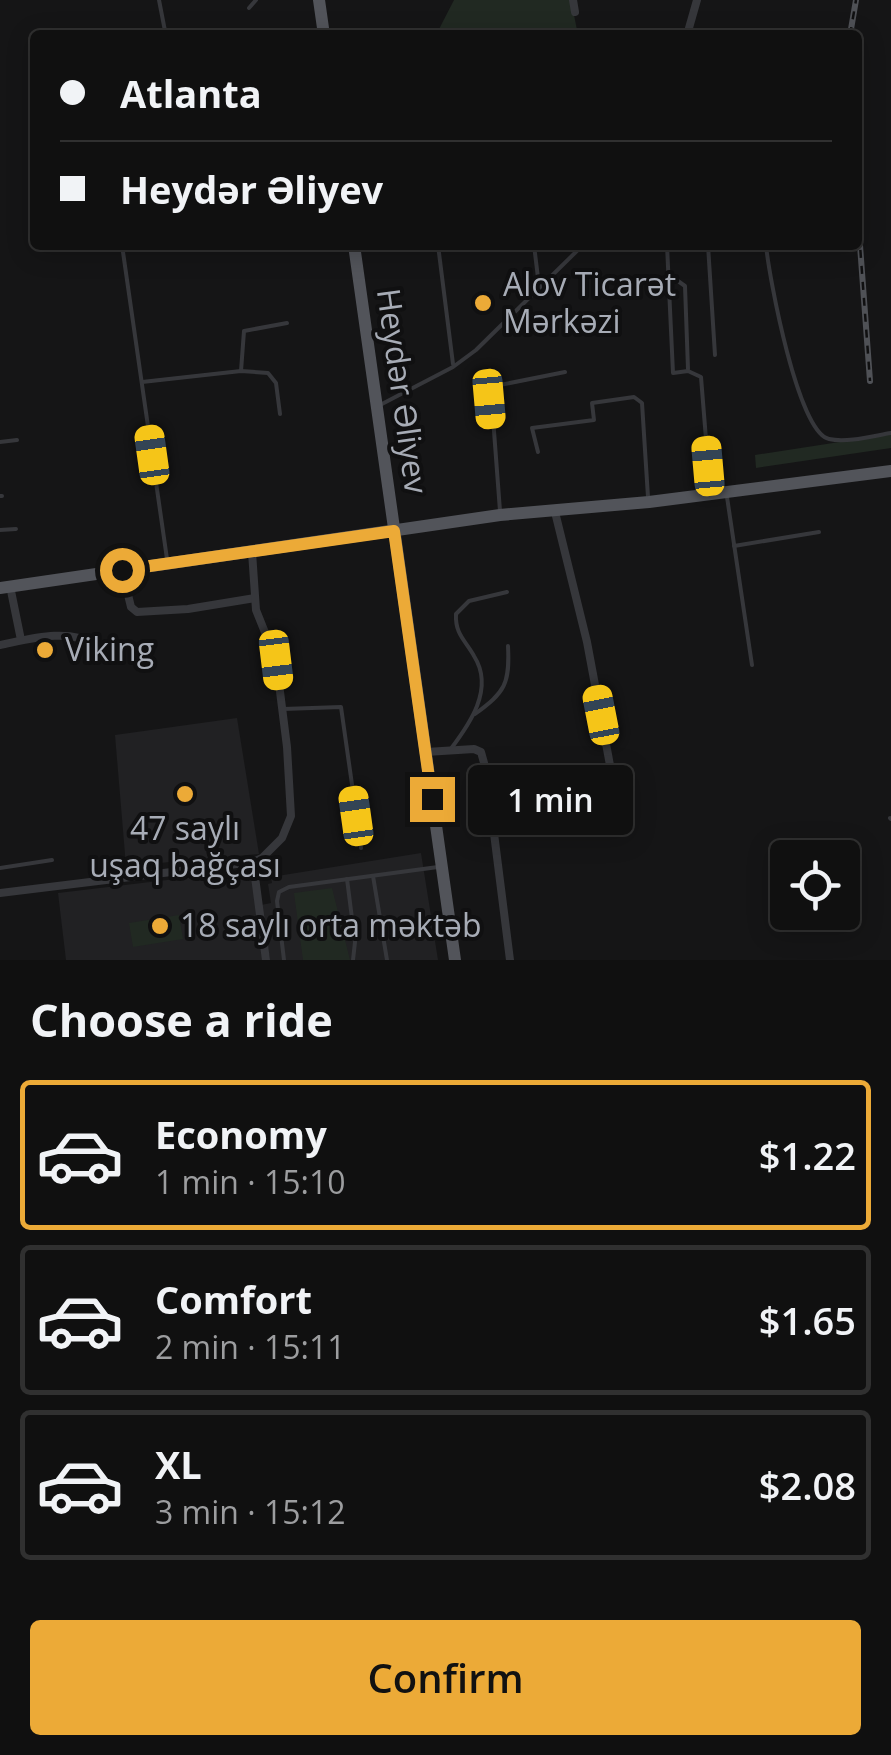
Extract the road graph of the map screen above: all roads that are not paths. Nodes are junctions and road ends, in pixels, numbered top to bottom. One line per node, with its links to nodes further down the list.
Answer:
1 (159, 0): 8 (lane)
2 (256, 0): 6 (lane)
3 (319, 0): 9 (main road)
4 (573, 0): 7 (street)
5 (697, 0): 10 (street)
6 (249, 8)
7 (575, 12)
8 (165, 30)
9 (323, 30)
10 (688, 30)
11 (123, 250): 27 (lane)
12 (355, 250): 28 (main road, Heydər Əliyev)
13 (439, 250): 23 (lane)
14 (535, 250): 20 (lane)
15 (578, 250): 20 (lane)
16 (667, 250): 19 (lane)
17 (708, 250): 22 (lane)
18 (766, 250): 30 (lane)
19 (668, 274): 25 (lane); 25 (lane)
20 (539, 286): 23 (lane)
21 (286, 323): 24 (lane)
22 (716, 355)
23 (453, 367): 28 (lane)
24 (242, 371): 27 (lane); 29 (lane)
25 (688, 371): 36 (lane)
26 (565, 372): 39 (lane)
27 (142, 382): 46 (lane)
28 (376, 407): 42 (main road, Heydər Əliyev)
29 (280, 414)
30 (891, 433)
31 (17, 440): 32 (lane)
32 (0, 442)
33 (538, 452): 37 (lane)
34 (891, 471): 35 (main road)
35 (726, 492): 36 (main road); 44 (lane)
36 (710, 494): 37 (main road)
37 (648, 502): 38 (main road)
38 (555, 512): 39 (main road); 60 (street)
39 (500, 516): 42 (main road)
40 (16, 529): 41 (lane)
41 (0, 530)
42 (394, 531): 45 (main road); 59 (main road, Heydər Əliyev)
43 (820, 532): 44 (lane)
44 (734, 546): 55 (lane)
45 (252, 552): 46 (main road); 50 (street)
46 (167, 564): 47 (main road)
47 (122, 570): 48 (main road); 50 (street)
48 (5, 587): 51 (street)
49 (507, 592): 57 (lane)
50 (255, 598): 56 (street)
51 (20, 640): 52 (street); 53 (street)
52 (95, 644)
53 (0, 645)
54 (508, 646): 57 (lane)
55 (752, 665)
56 (282, 709): 61 (lane); 63 (street)
57 (475, 714): 58 (lane)
58 (450, 750): 59 (street); 74 (street)
59 (425, 752): 64 (main road, Heydər Əliyev)
60 (622, 824)
61 (361, 848)
62 (52, 860): 65 (lane)
63 (253, 862): 68 (street); 69 (street)
64 (442, 866): 66 (lane); 73 (main road, Heydər Əliyev)
65 (0, 868)
66 (373, 875): 67 (lane); 72 (lane)
67 (347, 879): 70 (lane); 71 (lane)
68 (0, 893)
69 (266, 960)
70 (284, 960)
71 (353, 960)
72 (387, 960)
73 (455, 960)
74 (510, 960)

